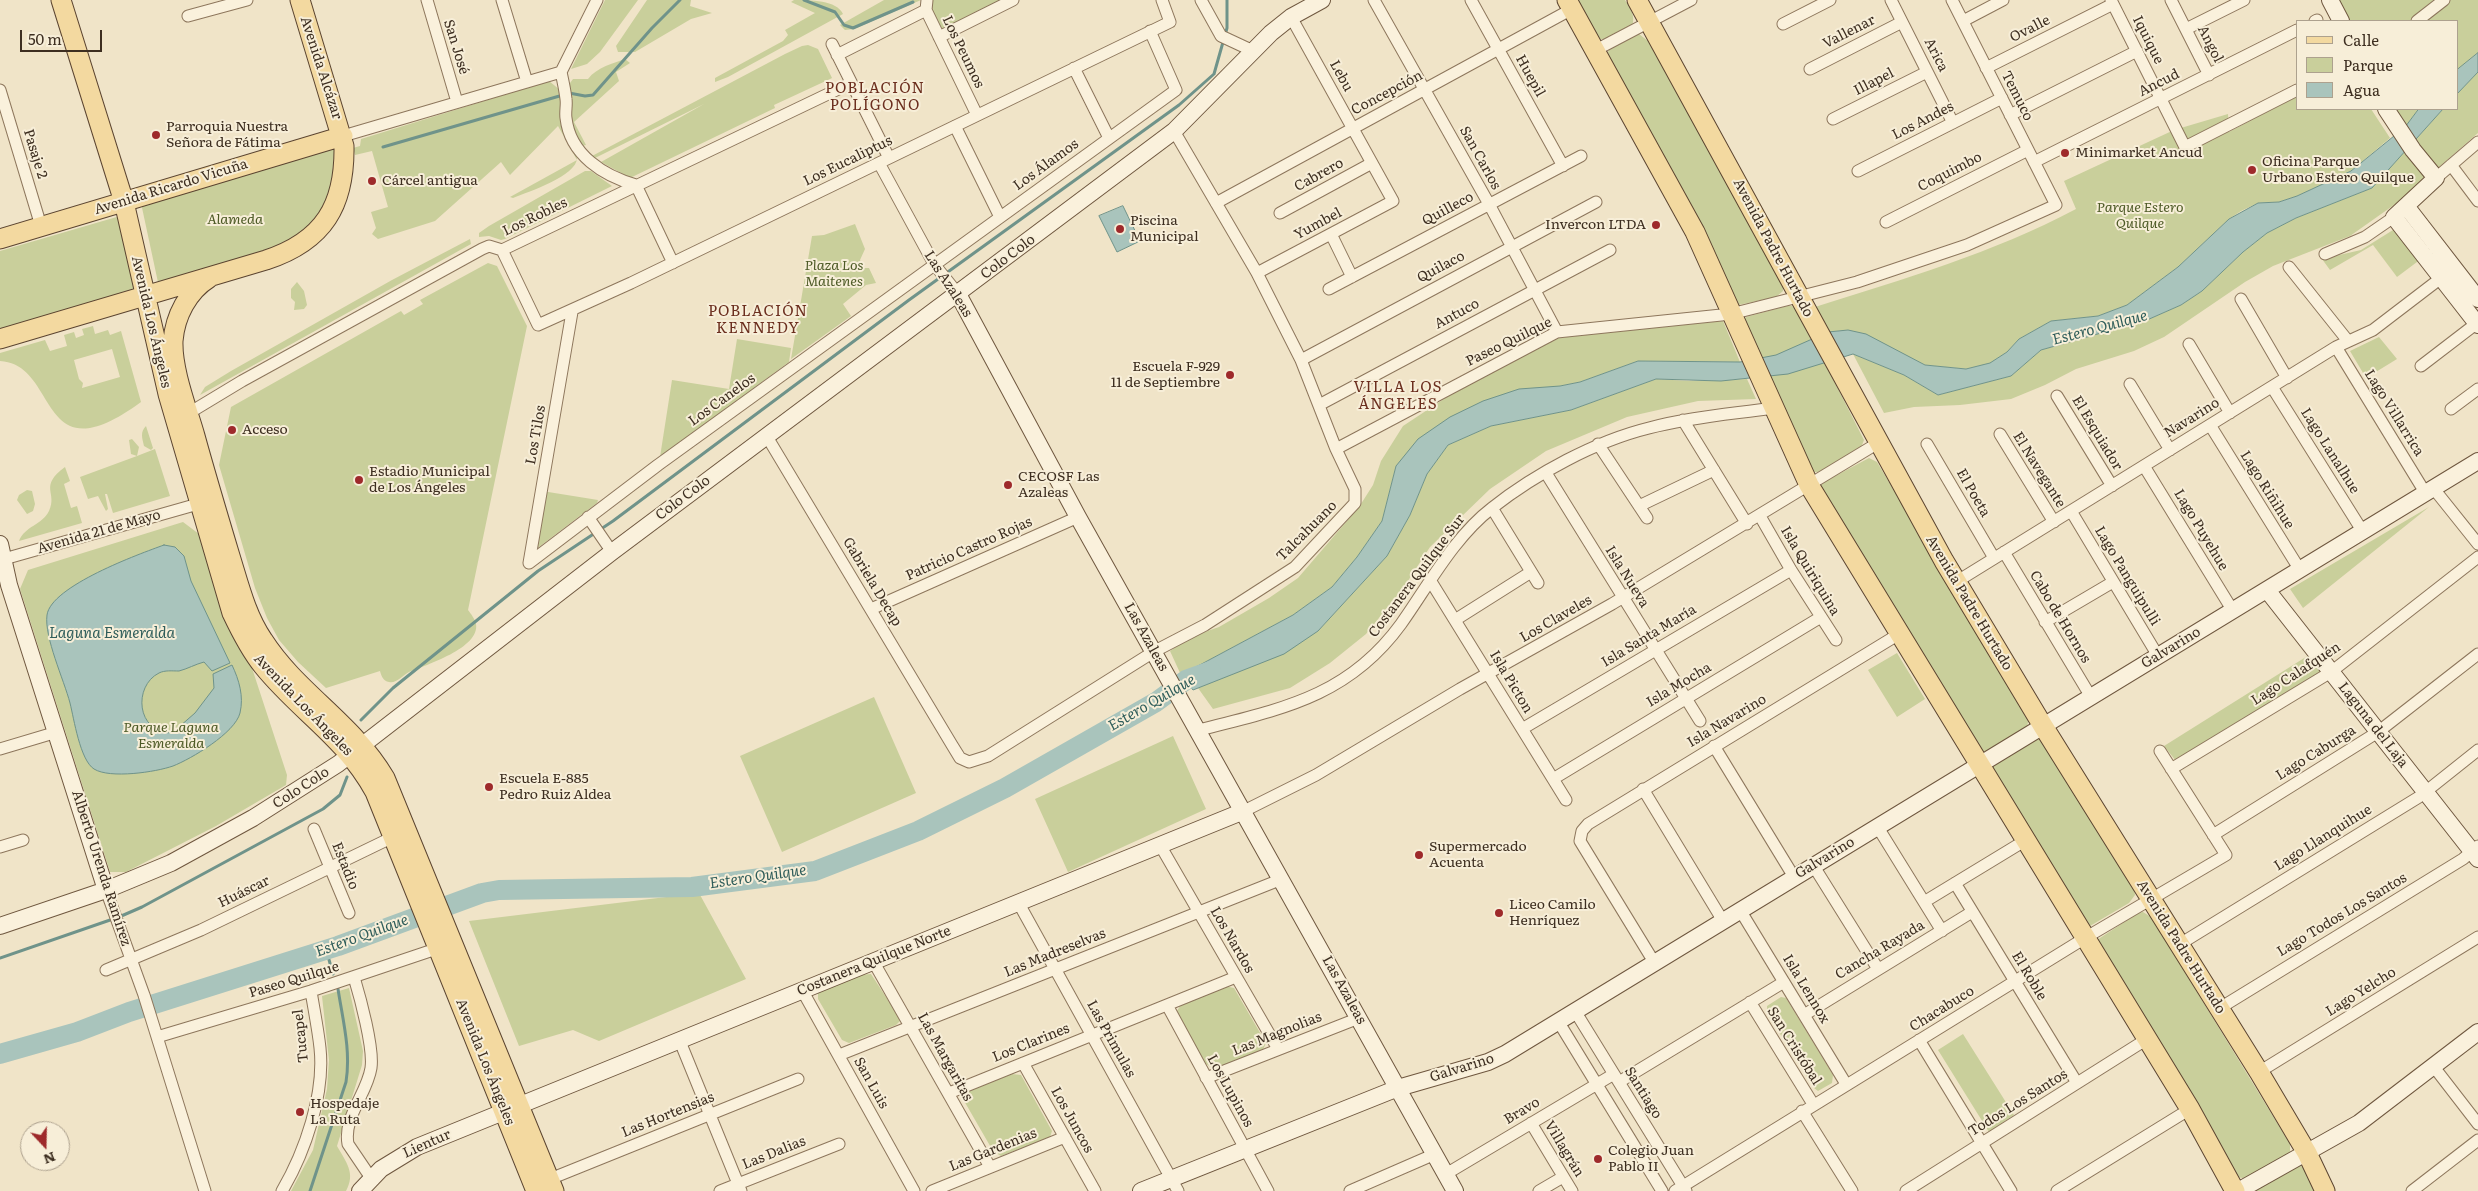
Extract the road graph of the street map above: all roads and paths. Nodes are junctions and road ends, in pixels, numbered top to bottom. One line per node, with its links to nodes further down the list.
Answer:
1 (61, 0): 81 (main road, Avenida Los Ángeles)
2 (246, 0): 26 (street)
3 (300, 0): 66 (main road, Avenida Alcázar)
4 (427, 0): 57 (street, San José)
5 (502, 0): 50 (street)
6 (597, 0): 47 (street)
7 (1013, 0): 37 (street)
8 (1162, 0): 35 (street, Los Eucaliptus)
9 (1201, 0): 39 (street)
10 (1322, 0): 27 (main road, Colo Colo)
11 (1374, 0): 53 (street, San Carlos)
12 (1471, 0): 40 (street, Huepil)
13 (1637, 0): 31 (main road, Avenida Padre Hurtado)
14 (1691, 0): 31 (street)
15 (1830, 0): 33 (street)
16 (1891, 0): 32 (street, Arica)
17 (1952, 0): 28 (street, Temuco)
18 (2004, 0): 28 (street)
19 (2171, 0): 34 (street, Angol)
20 (2244, 0): 34 (street)
21 (2330, 0): 29 (main road)
22 (2444, 0): 30 (street)
23 (2112, 2): 42 (street, Iquique); 45 (street, Ovalle)
24 (1570, 4): 40 (street, Concepción); 41 (main road)
25 (926, 5): 37 (street, Los Peumos); 43 (street)
26 (188, 16)
27 (1291, 17): 39 (main road, Colo Colo); 64 (street, Lebu)
28 (1963, 20): 45 (street, Temuco)
29 (2340, 20)
30 (2418, 20)
31 (1650, 22): 41 (street); 108 (main road, Avenida Padre Hurtado)
32 (1902, 22): 46 (street, Vallenar); 48 (street, Arica)
33 (1783, 24)
34 (2186, 30): 49 (street, Angol)
35 (1150, 31): 44 (street, Los Eucaliptus); 67 (street, Los Álamos)
36 (2296, 31): 49 (street, Ancud)
37 (939, 37): 60 (street, Los Peumos)
38 (832, 44): 43 (street, Las Azaleas)
39 (1251, 50): 65 (main road, Colo Colo)
40 (1499, 50): 53 (street, Concepción); 75 (street, Huepil)
41 (1594, 51): 112 (main road)
42 (2137, 51): 56 (street, Iquique); 59 (street)
43 (837, 55): 51 (street, Las Azaleas)
44 (1074, 68): 60 (street, Los Eucaliptus); 67 (street)
45 (1986, 68): 55 (street, Temuco)
46 (1810, 69)
47 (561, 72): 50 (street, Avenida Ricardo Vicuña); 78 (street)
48 (1927, 72): 61 (street, Illapel); 62 (street, Arica)
49 (2209, 75): 56 (street, Ancud)
50 (527, 82): 57 (street, Avenida Ricardo Vicuña)
51 (851, 83): 71 (street, Las Azaleas); 78 (street, Los Robles)
52 (0, 90): 90 (street, Pasaje 2)
53 (1425, 90): 64 (street, Concepción); 84 (street, San Carlos)
54 (2296, 91): 56 (street, Iquique)
55 (2002, 98): 59 (street, Temuco); 62 (street, Los Andes)
56 (2161, 99): 72 (street, Ancud)
57 (457, 102): 66 (street, Avenida Ricardo Vicuña)
58 (2387, 110): 77 (main road)
59 (2010, 114): 69 (street, Temuco)
60 (977, 115): 63 (street, Los Eucaliptus)
61 (1833, 119)
62 (1953, 123): 76 (street, Los Andes)
63 (955, 126): 71 (street, Los Eucaliptus); 88 (street)
64 (1353, 129): 73 (street, Lebu); 83 (street, Concepción)
65 (1174, 131): 83 (street, Talcahuano); 104 (main road, Colo Colo)
66 (343, 136): 81 (main road, Avenida Ricardo Vicuña); 102 (main road)
67 (1109, 138): 88 (street, Los Álamos)
68 (2478, 142): 74 (street)
69 (2028, 150): 72 (street, Temuco); 89 (street, Coquimbo)
70 (1580, 156): 75 (street, Quilleco)
71 (884, 160): 97 (street, Los Eucaliptus); 98 (street, Las Azaleas)
72 (2034, 162): 85 (street, Temuco)
73 (1372, 163): 79 (street, Lebu); 87 (street, Cabrero)
74 (2451, 165): 77 (street); 80 (street)
75 (1563, 166): 84 (street, Quilleco)
76 (1858, 171)
77 (2436, 178): 86 (main road)
78 (636, 185): 94 (street, Los Robles); 97 (street)
79 (1392, 201): 91 (street, Yumbel)
80 (2478, 201)
81 (124, 202): 90 (main road, Avenida Ricardo Vicuña); 107 (main road, Avenida Los Ángeles)
82 (1596, 202): 93 (street, Quilaco)
83 (1216, 203): 100 (street, Talcahuano)
84 (1489, 204): 93 (street, San Carlos); 101 (street, Quilleco)
85 (2056, 205): 108 (street, Paseo Quilque)
86 (2400, 211): 96 (street); 103 (main road); 109 (main road)
87 (1280, 213)
88 (1000, 217): 98 (street, Los Álamos)
89 (1886, 222)
90 (41, 226): 92 (main road, Avenida Ricardo Vicuña)
91 (1331, 234): 100 (street, Yumbel); 101 (street)
92 (0, 239)
93 (1512, 246): 106 (street, San Carlos); 119 (street, Quilaco)
94 (502, 250): 111 (street, Los Eucaliptus); 129 (street, Los Robles)
95 (1610, 250): 106 (street, Antuco)
96 (2325, 254)
97 (673, 263): 111 (street, Los Eucaliptus)
98 (936, 267): 104 (street, Las Azaleas); 153 (street, Los Canelos)
99 (2289, 267): 116 (street)
100 (1257, 273): 119 (street, Talcahuano)
101 (1352, 277): 105 (street, Quilleco)
102 (209, 278): 107 (main road); 129 (main road, Avenida Los Ángeles)
103 (2441, 278): 113 (main road); 116 (street, Navarino)
104 (954, 289): 134 (main road, Colo Colo); 151 (main road, Las Azaleas)
105 (1329, 289)
106 (1535, 290): 114 (street, San Carlos); 126 (street, Antuco)
107 (145, 296): 115 (main road); 147 (main road, Avenida Los Ángeles)
108 (1800, 297): 112 (street, Paseo Quilque); 136 (main road, Avenida Padre Hurtado)
109 (2478, 299)
110 (2241, 300): 121 (street)
111 (572, 312): 163 (street, Los Tilos)
112 (1731, 314): 114 (street, Paseo Quilque); 127 (main road)
113 (2477, 324): 120 (street)
114 (1557, 332): 138 (street, Paseo Quilque)
115 (0, 339)
116 (2348, 341): 118 (street, Navarino)
117 (2189, 344): 130 (street)
118 (2336, 347): 121 (street, Navarino); 146 (street, Lago Villarrica)
119 (1301, 360): 126 (street, Talcahuano)
120 (2421, 366)
121 (2287, 378): 123 (street, Navarino)
122 (2130, 384): 139 (street)
123 (2272, 386): 130 (street, Navarino); 157 (street, Lago Lanalhue)
124 (2478, 389): 128 (street)
125 (2057, 396): 145 (street, El Esquiador)
126 (1319, 404): 138 (street, Talcahuano)
127 (1773, 408): 131 (street, Costanera Quilque Sur); 144 (main road)
128 (2451, 409)
129 (188, 413): 198 (main road, Avenida Los Ángeles)
130 (2230, 413): 132 (street, Navarino)
131 (1683, 420): 135 (street, Costanera Quilque Sur); 142 (street)
132 (2210, 425): 139 (street, Navarino); 165 (street, Lago Riñihue)
133 (2000, 434): 155 (street, El Navegante)
134 (766, 435): 159 (main road, Colo Colo); 174 (street, Gabriela Decap)
135 (1598, 444): 143 (street, Costanera Quilque Sur); 148 (street)
136 (1878, 444): 144 (street, Los Claveles); 169 (main road, Avenida Padre Hurtado)
137 (1926, 444): 161 (street, El Poeta)
138 (1336, 449): 182 (street, Talcahuano)
139 (2170, 450): 141 (street, Navarino)
140 (2478, 461): 146 (main road, Galvarino)
141 (2144, 466): 145 (street, Navarino); 175 (street, Lago Puyehue)
142 (1714, 470): 148 (street); 156 (street)
143 (1546, 473): 149 (street, Costanera Quilque Sur); 173 (street, Isla Nueva)
144 (1809, 486): 152 (street, Los Claveles); 179 (main road)
145 (2112, 486): 150 (street, Navarino)
146 (2430, 491): 157 (main road, Galvarino); 158 (street, Lago Villarrica)
147 (198, 504): 160 (street, Avenida 21 de Mayo); 198 (main road, Avenida Los Ángeles)
148 (1640, 506): 154 (street)
149 (1492, 508): 166 (street); 167 (street, Costanera Quilque Sur)
150 (2071, 511): 155 (street, Navarino); 170 (street, Lago Panguipulli)
151 (1078, 516): 174 (street, Patricio Castro Rojas); 182 (main road, Las Azaleas)
152 (1760, 516): 156 (street, Los Claveles); 164 (street, Isla Quiriquina)
153 (588, 517): 159 (street); 163 (street, Los Canelos)
154 (1647, 518)
155 (2054, 522): 161 (street, Navarino)
156 (1747, 524): 173 (street, Los Claveles)
157 (2363, 532): 165 (main road, Galvarino)
158 (2478, 544)
159 (609, 547): 198 (main road, Colo Colo)
160 (1, 555): 168 (main road, Alberto Urenda Ramírez)
161 (1999, 555): 169 (street, Navarino); 178 (street, Cabo de Hornos)
162 (2478, 557): 185 (street, Lago Calafquén)
163 (529, 564)
164 (1790, 570): 176 (street, Isla Quiriquina); 181 (street, Isla Santa María)
165 (2300, 570): 172 (main road, Galvarino)
166 (1531, 572): 171 (street); 177 (street)
167 (1430, 580): 177 (street, Isla Picton); 192 (street, Costanera Quilque Sur)
168 (4, 581): 193 (main road, Alberto Urenda Ramírez)
169 (1956, 582): 190 (main road, Avenida Padre Hurtado)
170 (2113, 582): 178 (street); 184 (street, Lago Panguipulli)
171 (1538, 583)
172 (2267, 590): 175 (main road, Galvarino); 185 (main road, Laguna del Laja)
173 (1622, 598): 181 (street, Isla Nueva); 186 (street, Los Claveles)
174 (871, 610): 195 (street, Gabriela Decap)
175 (2233, 611): 184 (main road, Galvarino)
176 (1821, 617): 180 (street, Isla Quiriquina); 188 (street, Isla Mocha)
177 (1455, 620): 186 (street, Isla Picton)
178 (2045, 622): 187 (street, Cabo de Hornos)
179 (1899, 634): 196 (street, Isla Navarino); 201 (main road)
180 (1836, 640)
181 (1655, 650): 188 (street, Isla Nueva); 191 (street, Isla Santa María)
182 (1155, 651): 192 (main road, Las Azaleas); 195 (street, Talcahuano)
183 (2478, 654): 194 (street, Lago Caburga)
184 (2158, 656): 187 (main road, Galvarino)
185 (2331, 672): 194 (main road, Laguna del Laja); 202 (street, Lago Calafquén)
186 (1489, 674): 191 (street, Isla Picton); 207 (street, Los Claveles)
187 (2091, 697): 190 (main road, Galvarino)
188 (1686, 699): 189 (street, Isla Nueva); 203 (street, Isla Mocha)
189 (1700, 721)
190 (2043, 726): 201 (main road, Galvarino); 223 (main road, Avenida Padre Hurtado)
191 (1522, 729): 203 (street, Isla Picton)
192 (1199, 730): 207 (main road, Las Azaleas)
193 (57, 732): 197 (street); 222 (main road, Alberto Urenda Ramírez)
194 (2378, 732): 205 (main road, Laguna del Laja); 210 (street, Lago Caburga)
195 (952, 745)
196 (1714, 746): 204 (street, Isla Navarino); 219 (street)
197 (0, 749)
198 (357, 750): 211 (main road, Avenida Los Ángeles); 222 (main road, Colo Colo); 224 (main road, Avenida Los Ángeles)
199 (2478, 750): 205 (street, Lago Llanquihue)
200 (2160, 751): 202 (street)
201 (1979, 765): 208 (main road, Galvarino); 213 (main road)
202 (2171, 769): 210 (street)
203 (1553, 779): 206 (street, Isla Picton)
204 (1643, 789): 232 (street); 241 (street, Isla Navarino)
205 (2425, 792): 216 (main road, Laguna del Laja); 237 (street, Lago Llanquihue)
206 (1566, 800)
207 (1244, 811): 214 (main road, Costanera Quilque Norte); 220 (main road, Las Azaleas)
208 (1878, 826): 217 (main road, Galvarino); 226 (street)
209 (314, 829): 218 (street, Estadio)
210 (2213, 835): 223 (street, Chacabuco)
211 (393, 836): 218 (street, Huáscar); 224 (main road, Avenida Los Ángeles)
212 (23, 840): 215 (street)
213 (2026, 840): 221 (street, Cancha Rayada); 236 (main road)
214 (1160, 845): 225 (main road, Costanera Quilque Norte); 228 (street, Los Nardos)
215 (0, 847)
216 (2476, 852): 253 (street, Lago Todos Los Santos)
217 (1813, 865): 219 (main road, Galvarino); 242 (street)
218 (329, 867): 230 (street, Estadio); 239 (street, Huáscar)
219 (1794, 877): 227 (main road, Galvarino)
220 (1282, 879): 228 (street, Las Madreselvas); 256 (main road, Las Azaleas)
221 (1955, 883): 226 (street, Cancha Rayada); 229 (street, El Roble)
222 (106, 890): 233 (main road, Colo Colo); 239 (street, Alberto Urenda Ramírez)
223 (2151, 899): 236 (street, Chacabuco); 237 (main road, Avenida Padre Hurtado)
224 (428, 901): 231 (main road, Avenida Los Ángeles)
225 (1018, 902): 240 (main road, Costanera Quilque Norte); 244 (street, Las Primulas)
226 (1924, 902): 234 (street)
227 (1740, 910): 232 (main road, Galvarino); 248 (street, Isla Lennox)
228 (1198, 912): 244 (street, Las Madreselvas); 246 (street, Los Nardos)
229 (1972, 912): 234 (street, Cancha Rayada); 247 (street, El Roble)
230 (349, 913)
231 (436, 921): 238 (main road, Avenida Los Ángeles); 279 (main road, Avenida Los Ángeles)
232 (1723, 921): 241 (main road, Galvarino)
233 (0, 926)
234 (1942, 931): 242 (street, Cancha Rayada)
235 (2478, 937): 269 (street, Lago Yelcho)
236 (2084, 938): 247 (street, Chacabuco); 263 (main road)
237 (2180, 944): 253 (main road, Avenida Padre Hurtado)
238 (439, 948): 245 (street, Paseo Quilque); 279 (main road, Avenida Los Ángeles)
239 (132, 961): 243 (street, Huáscar); 261 (street, Alberto Urenda Ramírez)
240 (873, 961): 249 (main road, Costanera Quilque Norte); 258 (street, Las Margaritas)
241 (1654, 962): 254 (main road, Galvarino)
242 (1878, 969): 255 (street, Cancha Rayada)
243 (106, 970)
244 (1055, 970): 258 (street, Las Madreselvas); 260 (street, Las Primulas)
245 (354, 977): 250 (street, Paseo Quilque); 295 (street)
246 (1236, 977): 252 (street, Los Clarines); 265 (street, Los Nardos)
247 (2014, 981): 264 (street, Chacabuco); 273 (street, El Roble)
248 (1784, 982): 251 (street); 255 (street, Isla Lennox)
249 (802, 990): 262 (main road, Costanera Quilque Norte); 266 (street, San Luis)
250 (311, 991): 261 (street, Paseo Quilque); 302 (street, Tucapel)
251 (1750, 1002): 271 (street); 278 (street, San Cristóbal)
252 (1166, 1005): 260 (street, Los Clarines); 270 (street, Los Lupinos)
253 (2220, 1008): 269 (main road, Avenida Padre Hurtado)
254 (1575, 1011): 257 (main road, Galvarino); 271 (street, Santiago)
255 (1804, 1015): 275 (street, Isla Lennox)
256 (1359, 1018): 265 (street, Las Magnolias); 276 (main road, Las Azaleas)
257 (1558, 1021): 274 (street); 276 (main road, Galvarino)
258 (912, 1026): 266 (street, Las Madreselvas); 277 (street, Las Margaritas)
259 (2478, 1032): 268 (main road)
260 (1091, 1035): 267 (street, Los Clarines); 296 (street, Las Primulas)
261 (157, 1037): 301 (street, Alberto Urenda Ramírez)
262 (679, 1039): 279 (main road, Costanera Quilque Norte); 282 (street)
263 (2146, 1039): 273 (street, Todos Los Santos); 280 (main road)
264 (1919, 1040): 275 (street, Chacabuco); 287 (street)
265 (1278, 1049): 270 (street, Las Magnolias)
266 (839, 1055): 305 (street, San Luis)
267 (1023, 1063): 277 (street, Los Clarines); 285 (street, Los Juncos)
268 (2434, 1067): 284 (street); 290 (main road)
269 (2259, 1072): 290 (main road, Avenida Padre Hurtado)
270 (1206, 1078): 289 (street, Los Lupinos)
271 (1616, 1078): 274 (street, Bravo); 299 (street, Santiago)
272 (798, 1079): 282 (street, Las Hortensias)
273 (2077, 1083): 287 (street, Todos Los Santos)
274 (1597, 1084): 283 (street, Bravo); 313 (street)
275 (1846, 1084): 278 (street, Chacabuco)
276 (1398, 1088): 289 (main road, Galvarino); 291 (main road, Las Azaleas)
277 (949, 1093): 292 (street, Las Margaritas)
278 (1813, 1104): 281 (street, Chacabuco)
279 (512, 1108): 295 (main road, Lientur); 297 (main road, Avenida Los Ángeles)
280 (2190, 1109): 317 (street); 318 (main road)
281 (1802, 1111): 299 (street, Chacabuco); 314 (street)
282 (710, 1114): 297 (street, Las Hortensias); 298 (street)
283 (1531, 1123): 293 (street, Bravo); 294 (street, Villagrán)
284 (2478, 1124)
285 (1065, 1137): 292 (street, Las Gardenias); 307 (street, Los Juncos)
286 (2478, 1140): 320 (street)
287 (1982, 1143): 315 (street, Todos Los Santos); 316 (street)
288 (839, 1144): 298 (street, Las Dalias)
289 (1246, 1149): 296 (main road, Galvarino); 309 (street, Los Lupinos)
290 (2307, 1153): 318 (main road); 319 (main road, Avenida Padre Hurtado)
291 (1434, 1154): 293 (main road, Las Azaleas); 300 (street)
292 (990, 1168): 306 (street, Las Gardenias)
293 (1446, 1174): 310 (main road, Las Azaleas)
294 (1563, 1177): 311 (street); 312 (street, Villagrán)
295 (371, 1178): 303 (main road, Lientur)
296 (1174, 1185): 308 (main road, Galvarino)
297 (547, 1187)
298 (739, 1187): 304 (street, Las Dalias)
299 (1682, 1189)
300 (1353, 1190)
301 (206, 1191)
302 (282, 1191)
303 (360, 1191)
304 (720, 1191)
305 (914, 1191)
306 (932, 1191)
307 (1095, 1191)
308 (1141, 1191)
309 (1268, 1191)
310 (1455, 1191)
311 (1539, 1191)
312 (1572, 1191)
313 (1662, 1191)
314 (1852, 1191)
315 (1906, 1191)
316 (2011, 1191)
317 (2058, 1191)
318 (2237, 1191)
319 (2326, 1191)
320 (2412, 1191)

